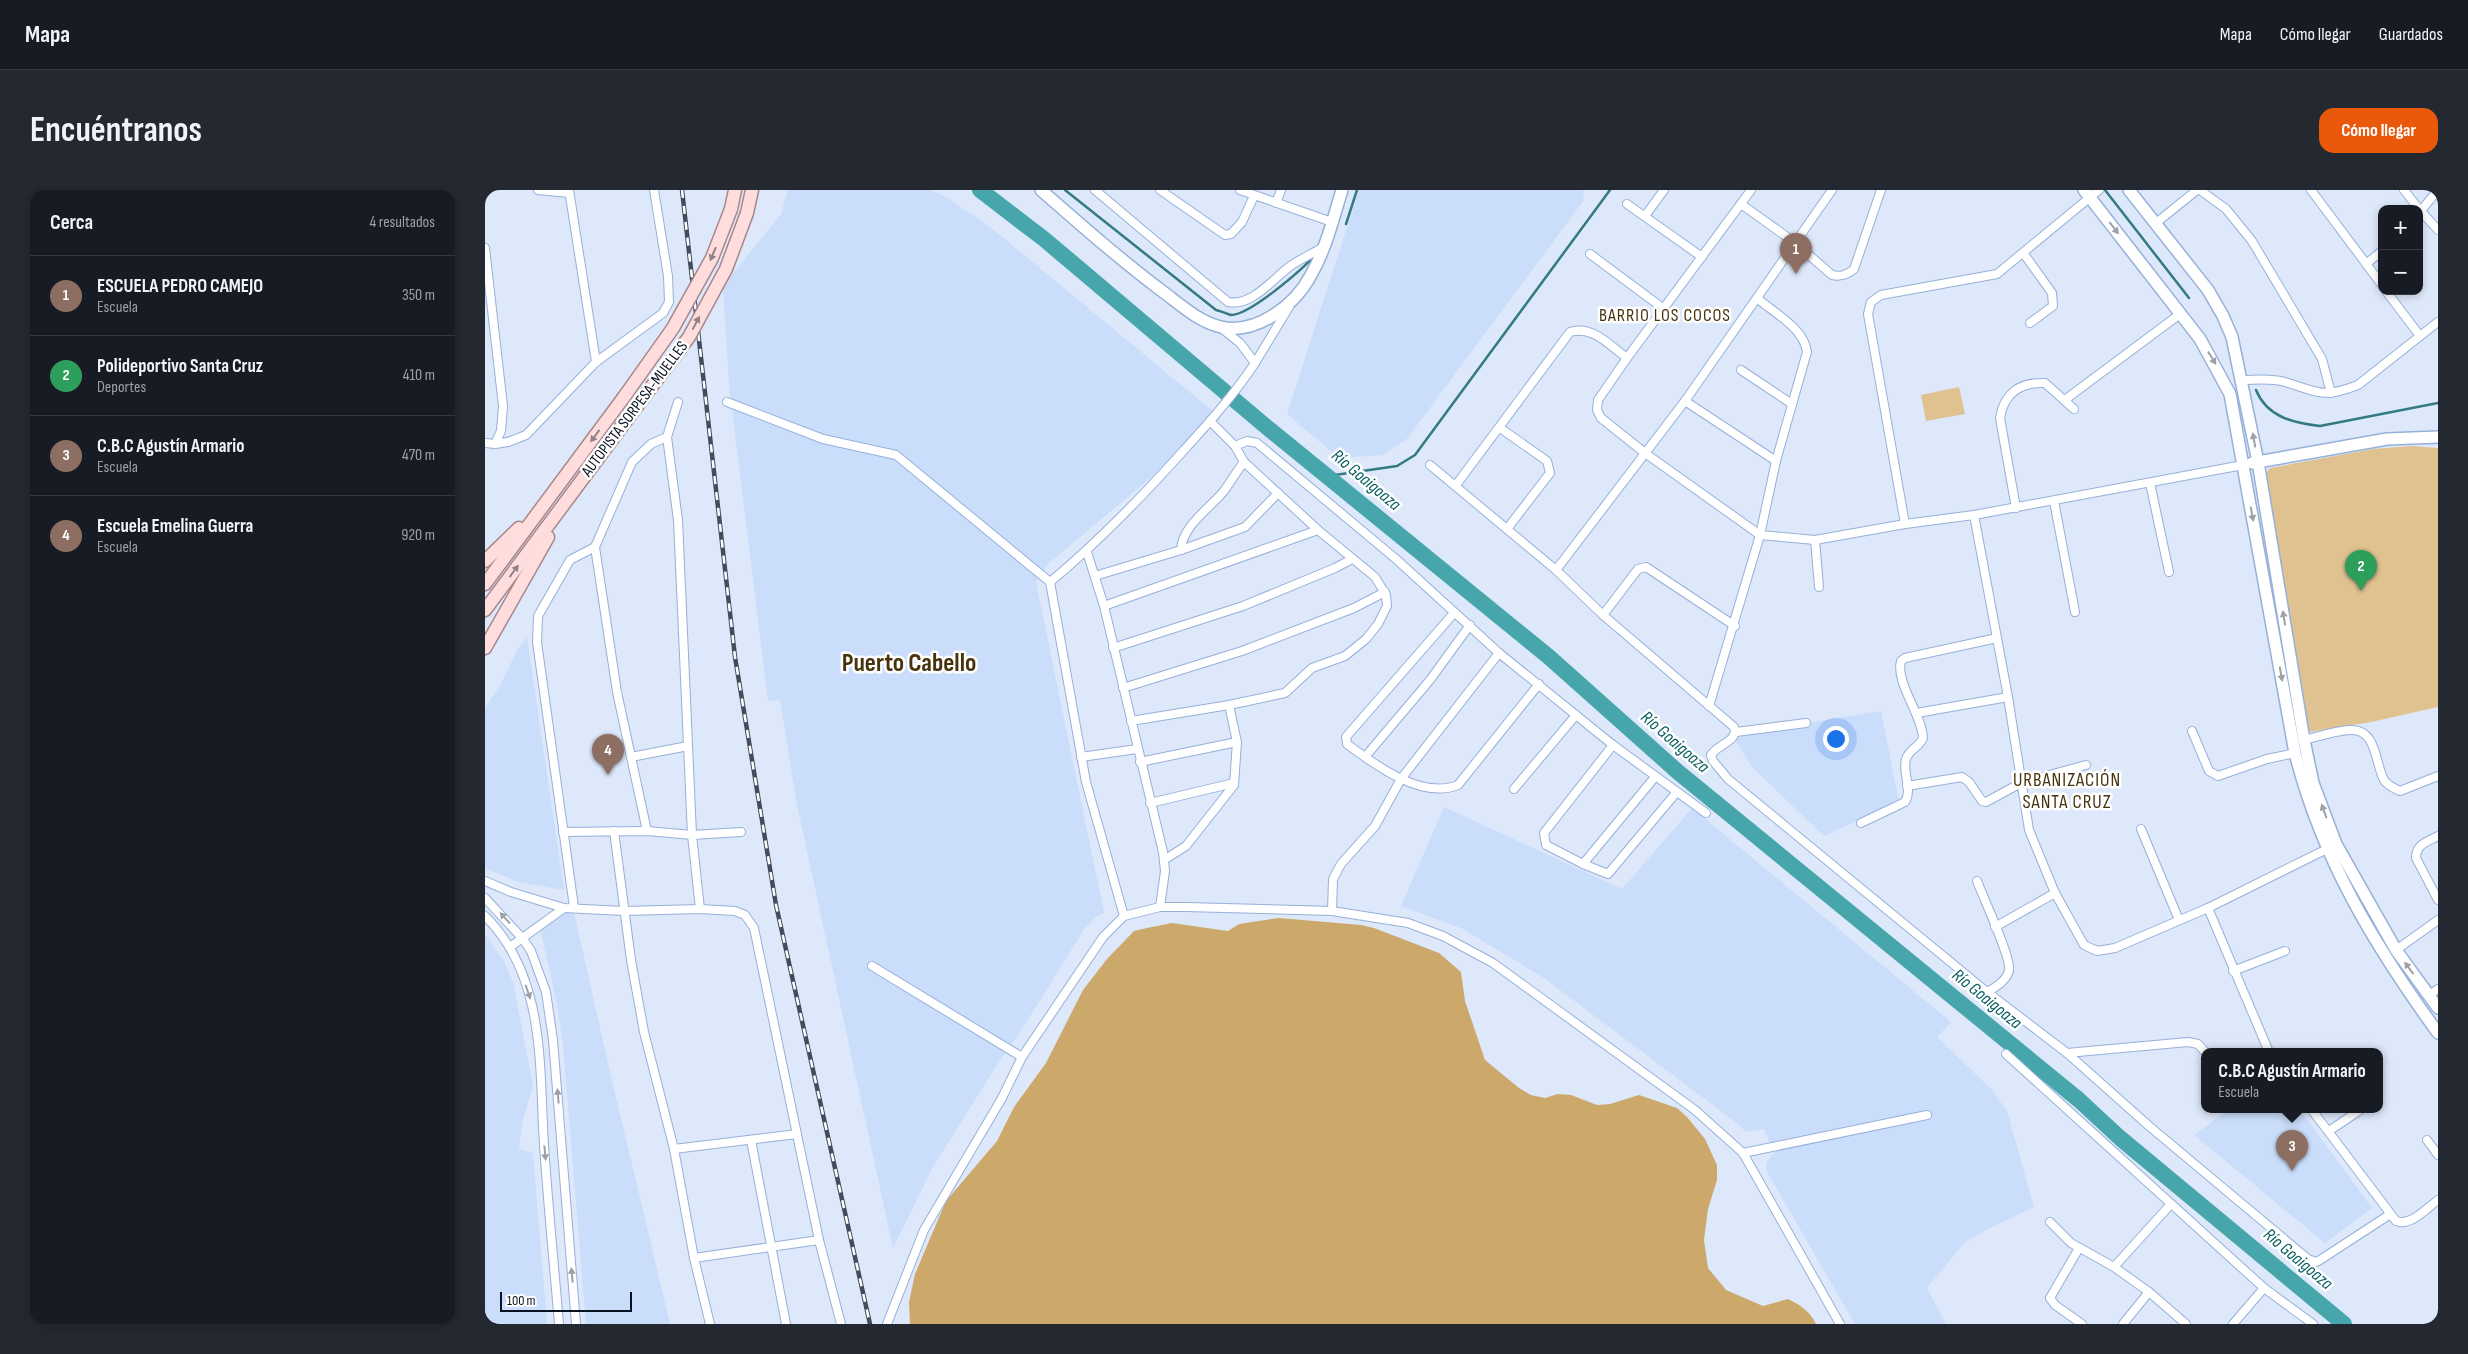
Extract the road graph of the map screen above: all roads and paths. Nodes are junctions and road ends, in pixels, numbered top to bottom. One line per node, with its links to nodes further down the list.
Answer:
1 (538, 190): 20 (street)
2 (654, 190): 52 (street)
3 (735, 190): 80 (main road, AUTOPISTA SORPESA-MUELLES, one-way to 80, bridge)
4 (752, 190): 77 (main road, AUTOPISTA SORPESA-MUELLES, one-way to 4, bridge)
5 (1041, 190): 49 (main road)
6 (1095, 190): 34 (street)
7 (1160, 190): 22 (street)
8 (1240, 190): 22 (street)
9 (1281, 190): 23 (street)
10 (1342, 190): 30 (main road)
11 (1664, 190): 29 (street)
12 (1751, 190): 25 (street)
13 (1832, 190): 33 (street)
14 (1881, 190): 33 (street)
15 (2129, 190): 31 (main road)
16 (2199, 190): 31 (street); 56 (street)
17 (2311, 190): 40 (street)
18 (2404, 190): 26 (street)
19 (2438, 190): 27 (street)
20 (569, 192): 52 (street)
21 (2092, 193): 37 (street); 46 (main road, one-way to 46)
22 (1254, 196): 23 (street)
23 (1276, 203): 30 (street)
24 (1627, 204): 29 (street)
25 (1741, 204): 33 (street); 39 (street)
26 (2416, 205)
27 (2423, 207)
28 (2423, 213): 32 (street)
29 (1645, 216): 39 (street)
30 (1332, 222): 34 (main road)
31 (2156, 223): 55 (main road)
32 (2438, 230)
33 (1794, 242): 43 (street)
34 (1325, 246): 44 (main road)
35 (485, 248): 68 (street)
36 (1590, 254): 45 (street)
37 (2024, 254): 48 (street); 84 (street)
38 (2378, 254): 40 (street)
39 (1702, 257): 45 (street)
40 (2366, 264): 41 (street)
41 (2378, 280)
42 (2389, 295): 50 (street)
43 (1757, 298): 58 (street); 61 (street)
44 (1294, 299): 49 (main road); 53 (street)
45 (1664, 309): 51 (street)
46 (2180, 314): 57 (street); 75 (main road, one-way to 75)
47 (2438, 322): 50 (street)
48 (2030, 323)
49 (1220, 327): 53 (street)
50 (2420, 336): 56 (street)
51 (1627, 358): 64 (street); 70 (street)
52 (596, 362): 68 (street)
53 (1255, 363): 63 (street)
54 (1741, 370): 61 (street)
55 (2242, 380): 56 (street); 73 (main road, one-way to 55)
56 (2331, 393)
57 (2066, 399): 62 (street); 82 (street)
58 (1685, 401): 70 (street); 71 (street)
59 (678, 402): 65 (street)
60 (727, 402): 97 (street)
61 (1792, 404): 71 (street)
62 (2074, 409)
63 (1210, 421): 69 (street); 91 (street)
64 (1500, 428): 78 (street); 85 (street)
65 (667, 437): 89 (street); 126 (street)
66 (2438, 437): 73 (main road)
67 (485, 443): 68 (street)
68 (495, 444)
69 (1235, 446): 72 (street); 104 (street)
70 (1645, 453): 87 (street); 94 (street)
71 (1776, 461): 87 (street)
72 (1244, 462): 79 (street); 90 (street)
73 (2258, 462): 75 (main road); 123 (main road, one-way to 73)
74 (1430, 465): 78 (street)
75 (2243, 465): 76 (street); 128 (main road, one-way to 128)
76 (2150, 482): 81 (street); 95 (street)
77 (578, 484): 102 (main road, AUTOPISTA SORPESA-MUELLES, one-way to 77); 109 (main road)
78 (1456, 485): 85 (street)
79 (1278, 493): 86 (street); 90 (street)
80 (550, 498): 93 (main road); 98 (main road, AUTOPISTA SORPESA-MUELLES)
81 (2054, 501): 82 (street); 103 (street)
82 (2016, 508): 83 (street)
83 (1974, 515): 84 (street); 108 (street)
84 (1905, 524): 88 (street)
85 (1507, 529): 94 (street)
86 (1317, 530): 92 (street); 101 (street)
87 (1760, 535): 88 (street); 107 (street)
88 (1815, 540): 99 (street)
89 (595, 547): 129 (street); 148 (street)
90 (1181, 550): 96 (street)
91 (1087, 552): 96 (street); 97 (street)
92 (1352, 559): 100 (street); 110 (street)
93 (485, 561)
94 (1556, 570): 105 (street)
95 (2169, 572)
96 (1095, 576): 101 (street)
97 (1050, 582): 131 (street)
98 (485, 584)
99 (1819, 587)
100 (1385, 592): 113 (street); 115 (street)
101 (1104, 606): 110 (street)
102 (485, 610)
103 (2075, 612)
104 (1454, 613): 106 (street); 130 (street)
105 (1603, 615): 107 (street); 116 (street)
106 (1470, 625): 111 (street); 130 (street)
107 (1735, 626): 116 (street)
108 (1997, 638): 114 (street); 117 (street)
109 (485, 648)
110 (1113, 648): 113 (street)
111 (1499, 653): 112 (street); 136 (street)
112 (1539, 684): 118 (street); 136 (street)
113 (1123, 688): 119 (street)
114 (2008, 697): 117 (street); 138 (street)
115 (1229, 705): 119 (street); 124 (street)
116 (1709, 706): 122 (street)
117 (1917, 713): 139 (street)
118 (1576, 715): 125 (street); 140 (street)
119 (1131, 720): 127 (street)
120 (1806, 723): 122 (street)
121 (2192, 731): 128 (street)
122 (1736, 732): 178 (street)
123 (2304, 740): 134 (street); 152 (main road, one-way to 123)
124 (1237, 742): 132 (street); 137 (street)
125 (1613, 745): 135 (street); 154 (street)
126 (688, 746): 129 (street); 150 (street)
127 (1137, 748): 131 (street); 132 (street)
128 (2295, 753): 152 (main road)
129 (631, 757): 147 (street)
130 (1365, 757): 136 (street)
131 (1081, 758): 168 (street)
132 (1140, 762): 142 (street)
133 (2086, 765): 138 (street)
134 (2438, 776)
135 (1655, 777): 141 (street); 154 (street)
136 (1401, 780): 166 (street)
137 (1234, 783): 142 (street); 153 (street)
138 (2021, 783): 139 (street); 157 (street)
139 (1907, 786): 144 (street)
140 (1514, 789)
141 (1676, 793): 143 (street); 154 (street)
142 (1150, 803): 153 (street)
143 (1706, 812)
144 (1861, 823)
145 (2141, 830): 169 (street)
146 (614, 831): 147 (street); 148 (street); 165 (street)
147 (647, 831): 150 (street)
148 (563, 832): 160 (street)
149 (741, 832): 150 (street)
150 (692, 835): 164 (street)
151 (2438, 836): 159 (street)
152 (2331, 847): 163 (street); 174 (main road); 181 (main road)
153 (1164, 860): 161 (street)
154 (1583, 864)
155 (485, 881): 162 (street)
156 (1977, 881): 171 (street)
157 (2055, 893): 169 (street); 171 (street)
158 (485, 898): 172 (street, one-way to 158)
159 (2438, 900)
160 (573, 907): 162 (street); 165 (street)
161 (1160, 907): 166 (street); 168 (street)
162 (564, 908): 172 (street)
163 (2208, 908): 169 (street); 177 (street)
164 (700, 909): 165 (street); 193 (street)
165 (624, 911): 196 (street)
166 (1332, 912): 197 (street)
167 (485, 916): 173 (street)
168 (1124, 916): 186 (street)
169 (2179, 920)
170 (2438, 920): 174 (street)
171 (1995, 927): 178 (street)
172 (523, 938): 173 (street); 190 (street, one-way to 172)
173 (510, 947): 191 (street, one-way to 191)
174 (2396, 950): 179 (main road, one-way to 174)
175 (2285, 951): 177 (street)
176 (872, 966): 186 (street)
177 (2233, 971): 183 (street)
178 (1987, 992): 184 (street)
179 (2434, 992): 180 (main road)
180 (2438, 1008)
181 (2438, 1034)
182 (2201, 1048): 184 (street)
183 (2267, 1048)
184 (2067, 1053): 201 (street)
185 (2006, 1054): 200 (street)
186 (1023, 1057): 217 (street)
187 (2314, 1113): 192 (street)
188 (2356, 1113): 192 (street)
189 (1927, 1115): 197 (street)
190 (561, 1128): 191 (street); 203 (street)
191 (543, 1130): 204 (street, one-way to 204)
192 (2329, 1131): 201 (street)
193 (797, 1134): 194 (street); 205 (street)
194 (751, 1140): 196 (street); 206 (street)
195 (2427, 1140): 198 (street)
196 (674, 1149): 208 (street)
197 (1743, 1153): 218 (street)
198 (2438, 1155)
199 (2438, 1200): 201 (street)
200 (2170, 1205): 209 (street); 210 (street)
201 (2389, 1215)
202 (2050, 1222): 207 (street)
203 (568, 1236): 204 (street); 213 (street, one-way to 203)
204 (552, 1240): 212 (street)
205 (819, 1240): 206 (street); 216 (street)
206 (772, 1247): 208 (street); 215 (street)
207 (2079, 1248): 209 (street); 219 (street)
208 (694, 1258): 214 (street)
209 (2115, 1267): 211 (street)
210 (2264, 1288): 222 (street); 223 (street)
211 (2149, 1292): 220 (street); 221 (street)
212 (559, 1324)
213 (576, 1324)
214 (711, 1324)
215 (787, 1324)
216 (841, 1324)
217 (887, 1324)
218 (1841, 1324)
219 (2082, 1324)
220 (2123, 1324)
221 (2186, 1324)
222 (2233, 1324)
223 (2313, 1324)

